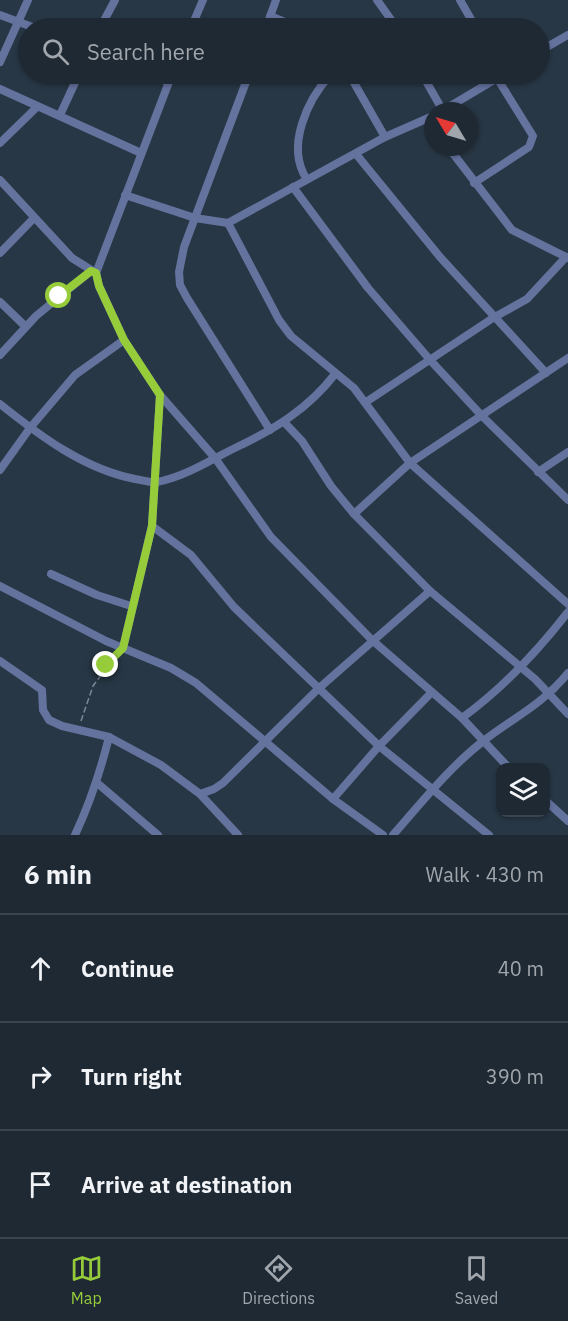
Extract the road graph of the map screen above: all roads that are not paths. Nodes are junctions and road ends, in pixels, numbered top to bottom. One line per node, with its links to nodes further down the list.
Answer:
1 (28, 0): 9 (street)
2 (115, 0): 10 (street)
3 (276, 0): 8 (street)
4 (377, 0): 13 (street)
5 (460, 0): 14 (street)
6 (200, 1): 11 (street)
7 (0, 15): 15 (street)
8 (270, 16): 12 (street)
9 (20, 18)
10 (105, 18)
11 (194, 18)
12 (275, 18)
13 (389, 18)
14 (470, 18)
15 (18, 22): 18 (street)
16 (568, 35): 17 (street)
17 (550, 45)
18 (0, 62)
19 (74, 84): 31 (street)
20 (168, 84): 35 (street)
21 (245, 84): 44 (street)
22 (323, 84): 38 (street)
23 (355, 84): 33 (street)
24 (427, 84): 28 (street)
25 (485, 84): 29 (street)
26 (504, 84): 40 (street)
27 (0, 89): 30 (street)
28 (437, 102)
29 (456, 102)
30 (37, 107): 31 (street); 34 (street)
31 (60, 115): 35 (street)
32 (424, 123): 33 (street)
33 (385, 137): 36 (street)
34 (0, 143)
35 (141, 153): 42 (street)
36 (356, 153): 38 (street); 50 (street)
37 (454, 156): 40 (street)
38 (306, 178): 41 (street)
39 (0, 180): 43 (street)
40 (474, 183): 47 (street)
41 (293, 187): 45 (street); 55 (street)
42 (125, 195): 44 (street); 48 (street)
43 (34, 218): 46 (street); 48 (street)
44 (195, 218): 45 (street); 64 (street)
45 (228, 223): 57 (street)
46 (0, 252)
47 (567, 258): 50 (street)
48 (93, 272): 51 (street); 52 (street)
49 (0, 302): 51 (street)
50 (492, 318): 55 (street); 56 (street)
51 (25, 326): 53 (street)
52 (124, 340): 58 (street); 63 (street)
53 (0, 355)
54 (568, 358): 56 (street)
55 (431, 361): 59 (street); 61 (street)
56 (546, 373): 61 (street)
57 (335, 374): 59 (street); 62 (street)
58 (160, 395): 66 (street); 70 (street)
59 (366, 402): 67 (street)
60 (0, 404): 63 (street)
61 (482, 416): 67 (street); 69 (street)
62 (284, 422): 64 (street); 72 (street)
63 (30, 428): 68 (street); 70 (street)
64 (270, 429): 66 (street)
65 (568, 452): 69 (street)
66 (215, 458): 70 (street); 80 (street)
67 (410, 463): 72 (street); 77 (street)
68 (0, 470)
69 (538, 472): 71 (street)
70 (155, 483): 73 (street)
71 (568, 500)
72 (354, 514): 76 (street)
73 (152, 526): 78 (street); 85 (street)
74 (51, 574): 78 (street)
75 (0, 586): 81 (street)
76 (430, 591): 80 (street); 83 (street)
77 (568, 604)
78 (131, 606): 81 (street)
79 (568, 612): 83 (street)
80 (372, 640): 85 (street); 86 (street)
81 (123, 648): 91 (street)
82 (0, 661): 90 (street)
83 (521, 667): 87 (street); 89 (street)
84 (568, 673): 87 (street)
85 (318, 689): 91 (street); 93 (street)
86 (432, 692): 89 (street); 93 (street)
87 (551, 694): 88 (street); 92 (street)
88 (568, 714)
89 (462, 718): 92 (street)
90 (109, 737): 95 (street); 97 (street)
91 (263, 741): 97 (street); 98 (street)
92 (483, 741): 94 (street); 96 (street)
93 (379, 746): 96 (street); 98 (street)
94 (504, 763)
95 (96, 782): 101 (street); 102 (street)
96 (433, 790): 105 (street); 106 (street)
97 (200, 794): 103 (street)
98 (333, 799): 104 (street)
99 (550, 805): 100 (street)
100 (568, 821)
101 (75, 835)
102 (158, 835)
103 (238, 835)
104 (383, 835)
105 (393, 835)
106 (489, 835)

